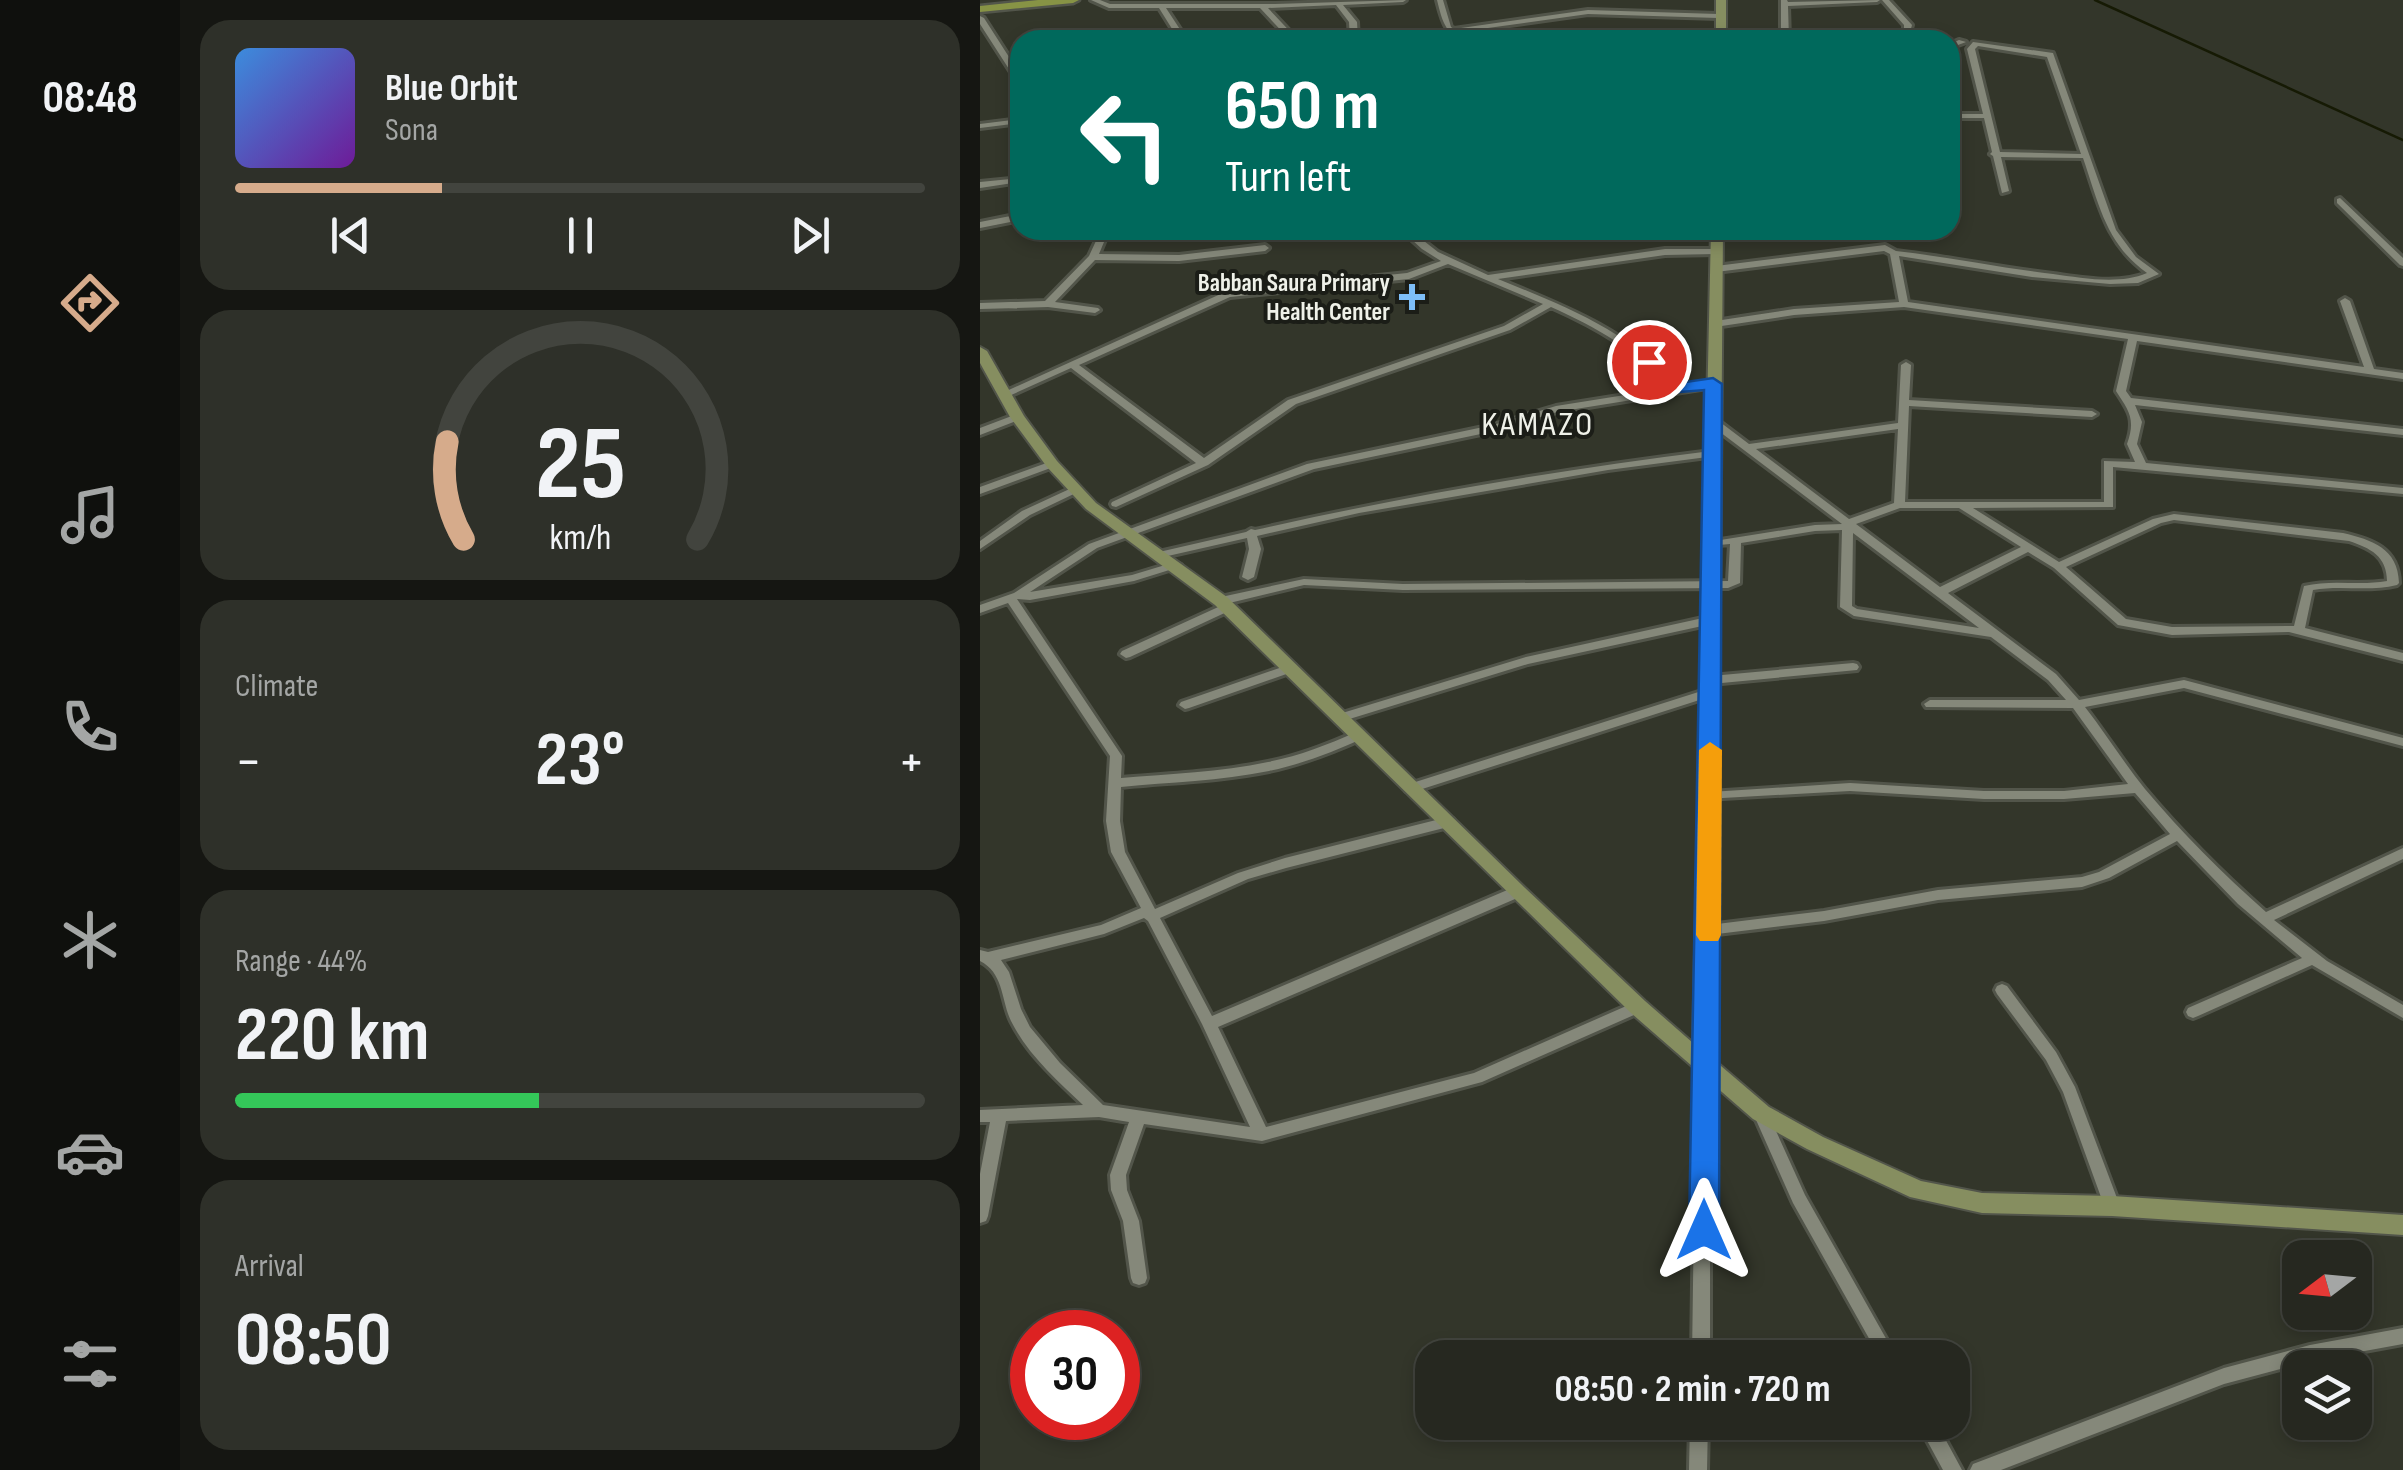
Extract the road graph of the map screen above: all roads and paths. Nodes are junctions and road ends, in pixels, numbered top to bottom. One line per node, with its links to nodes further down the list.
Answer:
1 (1052, 0): 13 (main road)
2 (1073, 0): 13 (main road)
3 (1094, 0): 11 (street)
4 (1403, 0): 9 (street)
5 (1440, 0): 19 (street)
6 (1720, 0): 14 (street)
7 (1877, 0): 10 (street)
8 (1885, 0): 22 (street)
9 (1338, 2): 12 (street); 18 (street)
10 (1784, 2): 21 (street)
11 (1161, 6): 12 (street); 16 (street)
12 (1262, 6): 17 (street)
13 (980, 8)
14 (1718, 16): 19 (street); 20 (street)
15 (980, 18): 23 (street)
16 (1177, 30)
17 (1285, 30)
18 (1353, 30)
19 (1452, 30)
20 (1720, 30)
21 (1785, 30)
22 (1902, 30)
23 (1010, 64)
24 (1960, 116): 25 (street)
25 (1984, 116): 28 (street); 29 (street)
26 (1010, 122): 27 (street)
27 (980, 126)
28 (1994, 154): 29 (street); 32 (street)
29 (2082, 156): 40 (street)
30 (1010, 181): 31 (street)
31 (980, 184)
32 (2004, 191)
33 (2340, 201): 43 (street)
34 (1010, 219): 35 (street)
35 (980, 225)
36 (1101, 240): 41 (street)
37 (1414, 240): 44 (street)
38 (1717, 240): 42 (street)
39 (1264, 248): 41 (street)
40 (1894, 253): 42 (street); 49 (street)
41 (1093, 257): 47 (street)
42 (1716, 260): 45 (street); 52 (street)
43 (2402, 261)
44 (1445, 262): 45 (street); 55 (street)
45 (1488, 277): 48 (street)
46 (2345, 301): 57 (street)
47 (1048, 304): 50 (street); 51 (street)
48 (1548, 304): 60 (street); 72 (street)
49 (1904, 304): 52 (street); 53 (street)
50 (980, 306)
51 (1095, 310)
52 (1714, 324): 59 (street)
53 (2133, 338): 57 (street); 62 (street)
54 (982, 357): 61 (street)
55 (1072, 365): 61 (street); 72 (street)
56 (1906, 365): 63 (street)
57 (2370, 372): 58 (street)
58 (2403, 376)
59 (1713, 384): 60 (street); 66 (street)
60 (1675, 389): 82 (street)
61 (1005, 394): 65 (street)
62 (2127, 401): 69 (street); 74 (street)
63 (1902, 402): 64 (street); 67 (street)
64 (2092, 414)
65 (1017, 417): 68 (street); 73 (street)
66 (1712, 421): 70 (street); 71 (street)
67 (1900, 426): 70 (street); 79 (street)
68 (980, 432)
69 (2403, 432)
70 (1746, 447): 81 (street)
71 (1711, 454): 83 (street); 85 (street)
72 (1204, 462): 78 (street)
73 (1052, 464): 75 (street); 77 (street)
74 (2140, 464): 76 (street); 80 (street)
75 (1076, 490): 82 (street); 86 (street)
76 (2403, 491)
77 (980, 492)
78 (1116, 504)
79 (1898, 505): 80 (street); 81 (street)
80 (1962, 505): 87 (street)
81 (1847, 525): 84 (street); 92 (street); 98 (street)
82 (1131, 532): 88 (street); 93 (street)
83 (1251, 532): 88 (street); 90 (street)
84 (1736, 540): 85 (street); 91 (street)
85 (1712, 544): 91 (street)
86 (980, 546)
87 (2026, 548): 89 (street); 92 (street)
88 (1168, 560): 93 (street); 94 (street)
89 (2058, 566): 97 (street); 97 (street)
90 (1248, 577)
91 (1712, 585): 94 (street); 96 (street)
92 (1940, 592): 98 (street)
93 (1014, 596): 95 (street); 110 (street)
94 (1224, 604): 99 (street); 102 (street)
95 (980, 608)
96 (1712, 620): 103 (street); 107 (street)
97 (2299, 630): 100 (street)
98 (1997, 634): 105 (street)
99 (1126, 654)
100 (2403, 657)
101 (1853, 667): 103 (street)
102 (1292, 668): 106 (street); 107 (street)
103 (1711, 686): 111 (street); 113 (street)
104 (1930, 704): 105 (street)
105 (2079, 704): 109 (street); 112 (street)
106 (1185, 705)
107 (1342, 717): 108 (street)
108 (1360, 734): 110 (street); 111 (street)
109 (2403, 742)
110 (1117, 784): 118 (street)
111 (1411, 788): 114 (street)
112 (2138, 788): 113 (street); 115 (street)
113 (1710, 796): 120 (street)
114 (1448, 822): 117 (street); 118 (street)
115 (2178, 835): 119 (street); 120 (street)
116 (2403, 853): 119 (street)
117 (1516, 892): 124 (street); 127 (street)
118 (1149, 914): 121 (street); 127 (street)
119 (2264, 918): 122 (street)
120 (1709, 930): 128 (street)
121 (985, 956): 129 (street)
122 (2313, 959): 125 (street); 126 (street)
123 (2002, 990): 135 (street)
124 (1638, 1008): 128 (street); 134 (street)
125 (2192, 1012)
126 (2403, 1012)
127 (1209, 1024): 134 (street)
128 (1703, 1065): 130 (street); 140 (street)
129 (1099, 1111): 131 (street); 133 (street)
130 (1761, 1113): 135 (street); 141 (street)
131 (999, 1115): 132 (street); 136 (street)
132 (980, 1116)
133 (1138, 1116): 134 (street); 138 (street)
134 (1262, 1136)
135 (2112, 1206): 137 (street)
136 (980, 1216)
137 (2403, 1224)
138 (1139, 1278)
139 (2403, 1336): 146 (street)
140 (1701, 1340)
141 (1879, 1340)
142 (1699, 1440): 144 (street)
143 (1936, 1440): 145 (street)
144 (1698, 1470)
145 (1953, 1470)
146 (1978, 1470)

